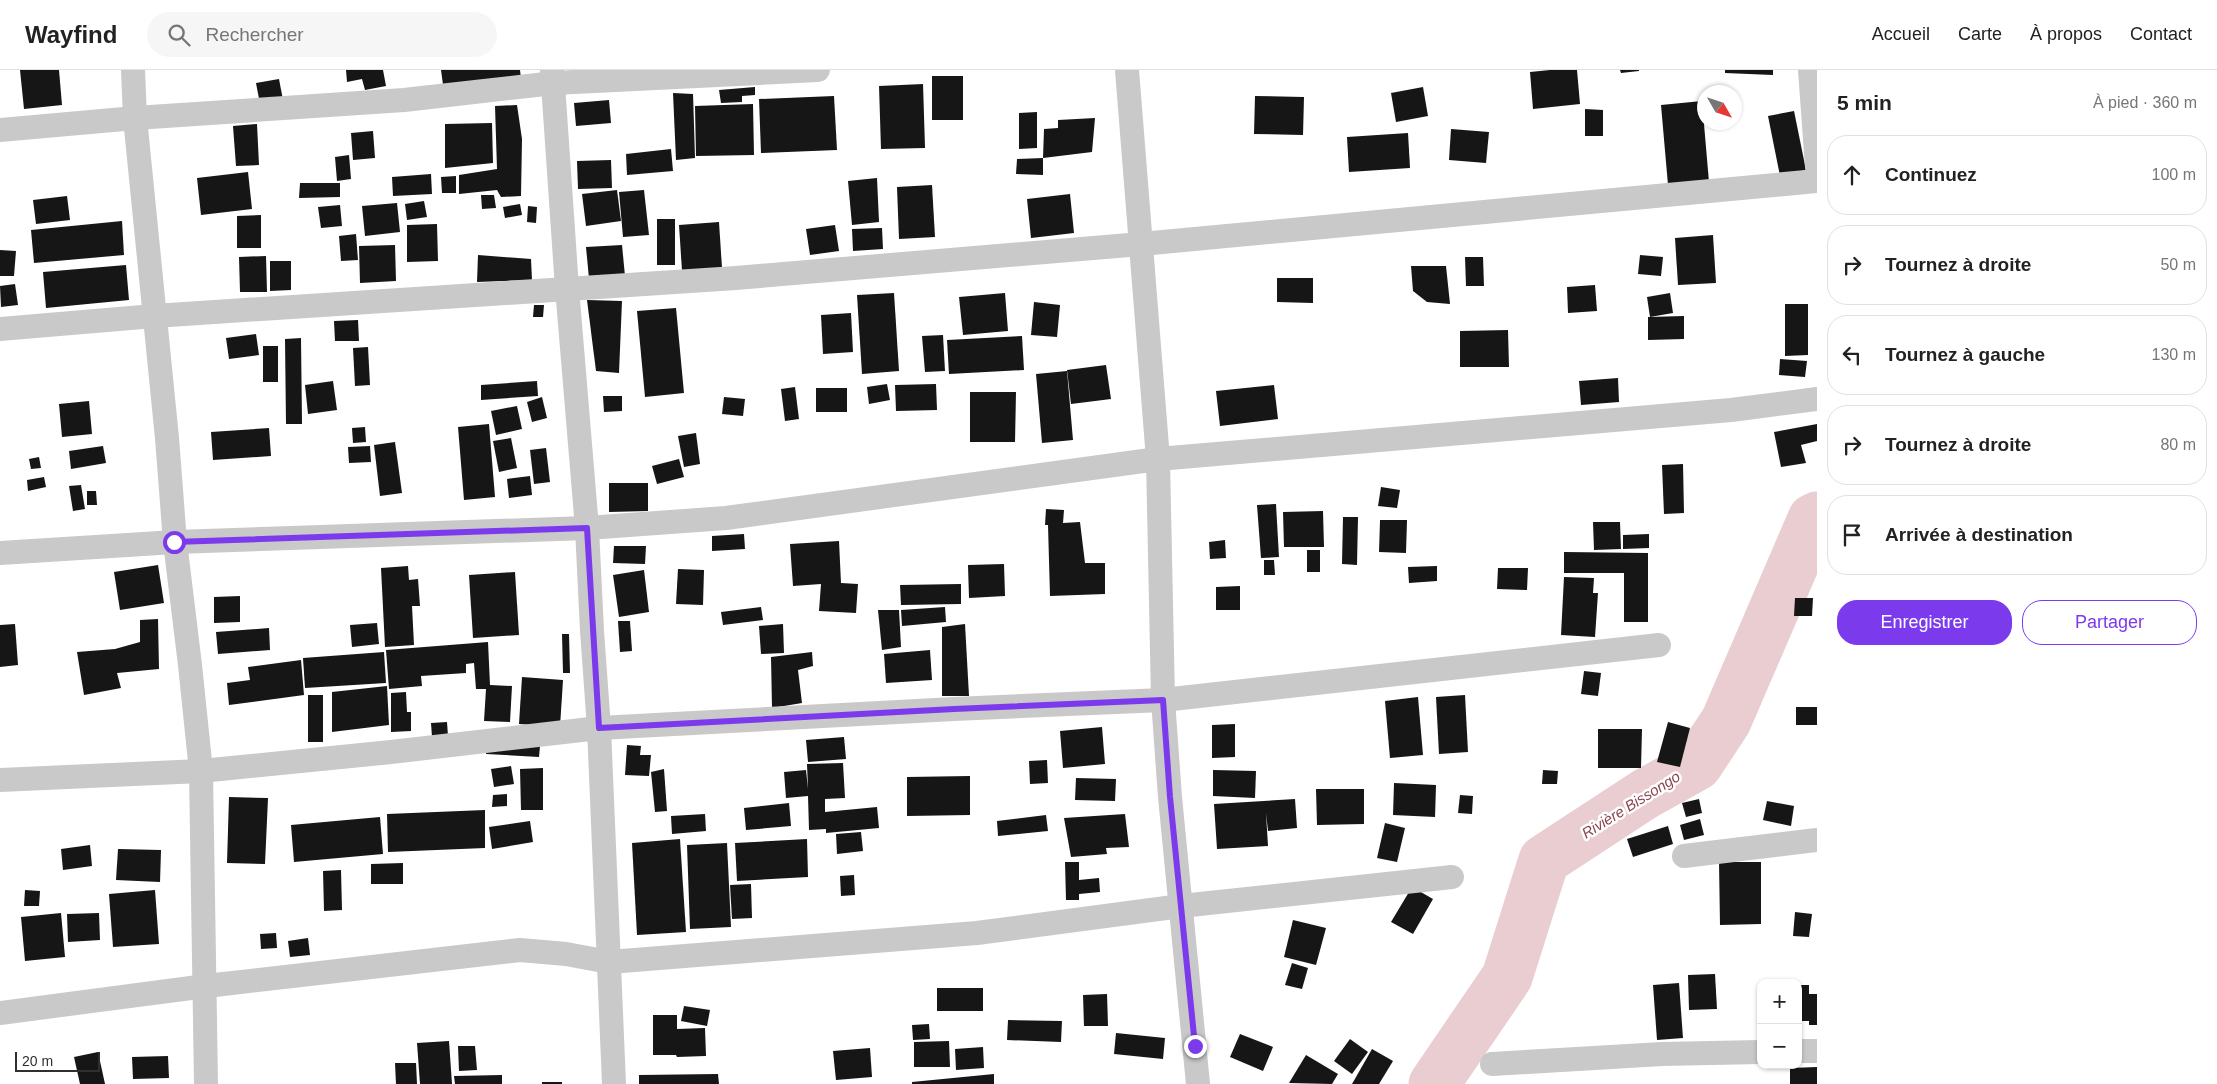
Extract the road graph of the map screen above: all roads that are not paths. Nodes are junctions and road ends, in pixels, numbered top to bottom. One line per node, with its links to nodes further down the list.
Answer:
1 (133, 70): 6 (street)
2 (818, 70): 5 (street)
3 (1127, 70): 10 (street)
4 (1810, 70): 8 (street)
5 (553, 76): 6 (street); 11 (street)
6 (135, 118): 7 (street); 12 (street)
7 (0, 130)
8 (1817, 167)
9 (1817, 181): 10 (street)
10 (1141, 244): 11 (street); 15 (street)
11 (566, 288): 12 (street); 16 (street)
12 (154, 316): 13 (street); 17 (street)
13 (0, 329)
14 (1817, 399): 15 (street)
15 (1158, 459): 16 (street); 20 (street)
16 (587, 528): 17 (street); 21 (street)
17 (174, 542): 18 (street); 22 (street)
18 (0, 553)
19 (1659, 645): 20 (street)
20 (1163, 700): 21 (street); 27 (street)
21 (599, 728): 22 (street); 28 (street)
22 (201, 770): 23 (street); 29 (street)
23 (0, 780)
24 (1817, 840): 25 (street)
25 (1684, 856)
26 (1452, 876): 27 (street)
27 (1181, 906): 28 (street); 37 (street)
28 (608, 962): 29 (street); 36 (street)
29 (206, 986): 30 (street); 35 (street)
30 (0, 1013)
31 (1802, 1051): 32 (street)
32 (1817, 1051)
33 (1757, 1052): 34 (street)
34 (1492, 1064)
35 (206, 1084)
36 (614, 1084)
37 (1198, 1084)

